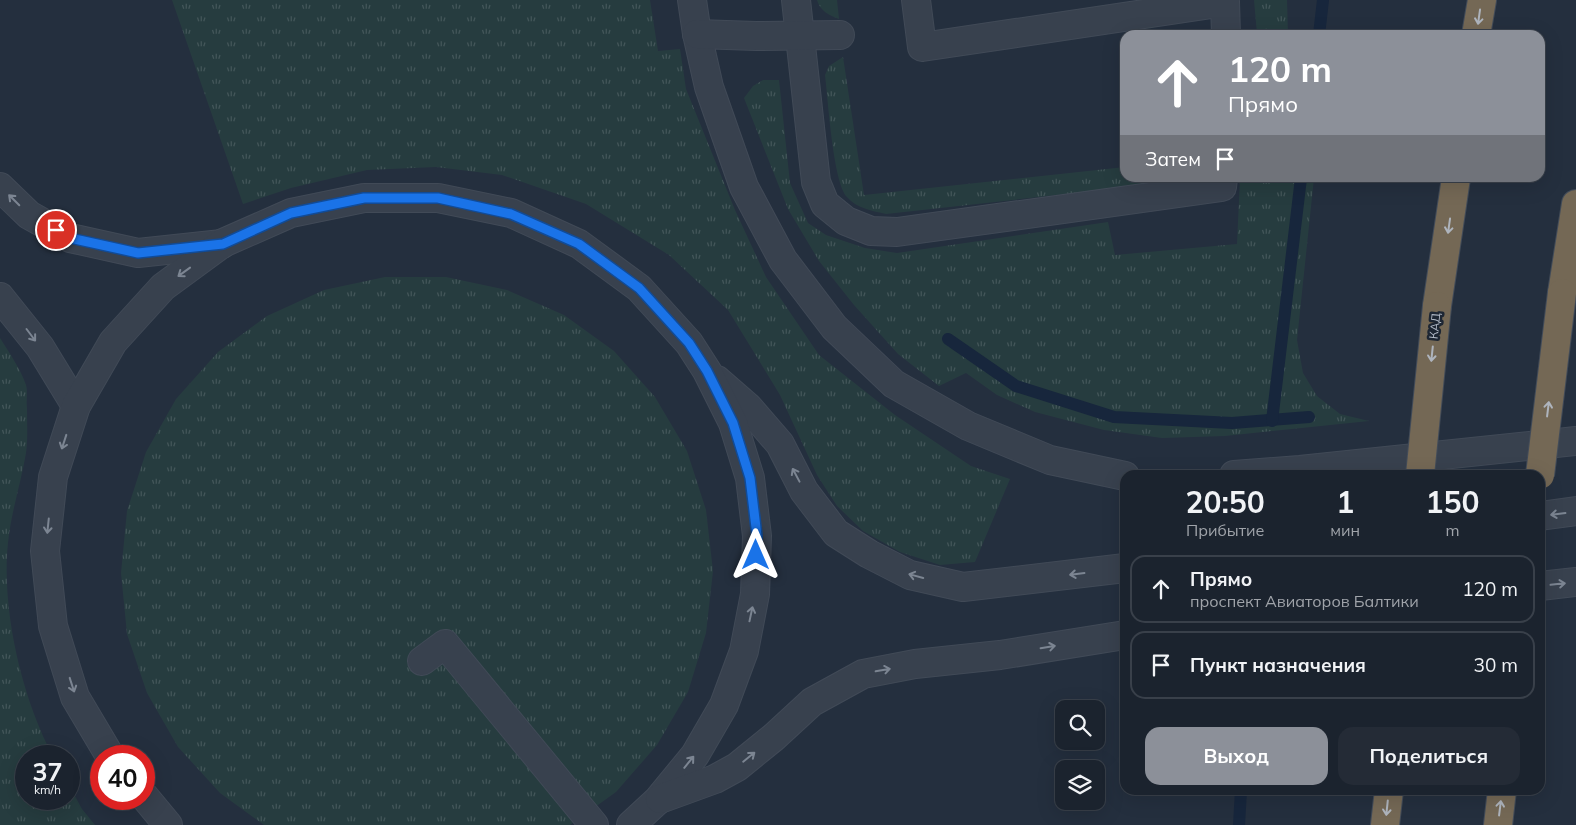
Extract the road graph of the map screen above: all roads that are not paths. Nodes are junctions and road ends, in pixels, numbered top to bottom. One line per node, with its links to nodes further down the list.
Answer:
1 (692, 0): 7 (street)
2 (796, 0): 9 (street)
3 (916, 0): 5 (street)
4 (1482, 0): 6 (highway, one-way to 6)
5 (1226, 30)
6 (1477, 30)
7 (697, 34): 9 (street); 22 (street)
8 (840, 35): 9 (street)
9 (799, 36): 10 (street)
10 (1222, 182)
11 (1455, 182): 20 (highway, КАД, one-way to 20, bridge)
12 (0, 187): 14 (street, one-way to 12)
13 (1576, 204): 21 (highway, one-way to 13, bridge)
14 (223, 244): 16 (street); 17 (street, one-way to 17)
15 (0, 297): 17 (street, one-way to 17)
16 (707, 371): 25 (street, one-way to 16); 33 (street, one-way to 16)
17 (76, 406): 30 (street, one-way to 30)
18 (1576, 441): 19 (street)
19 (1300, 470)
20 (1421, 470)
21 (1541, 470)
22 (1120, 475)
23 (1576, 511): 24 (street, one-way to 24)
24 (1545, 515)
25 (1120, 569)
26 (1576, 582): 27 (street, one-way to 26)
27 (1545, 585)
28 (1120, 636): 33 (street, one-way to 28)
29 (422, 660): 36 (street)
30 (103, 745)
31 (1388, 795): 38 (highway, one-way to 38)
32 (1501, 795): 39 (highway, one-way to 32)
33 (658, 800): 37 (street)
34 (155, 808): 35 (street)
35 (168, 822)
36 (594, 825)
37 (631, 825)
38 (1385, 825)
39 (1498, 825)

